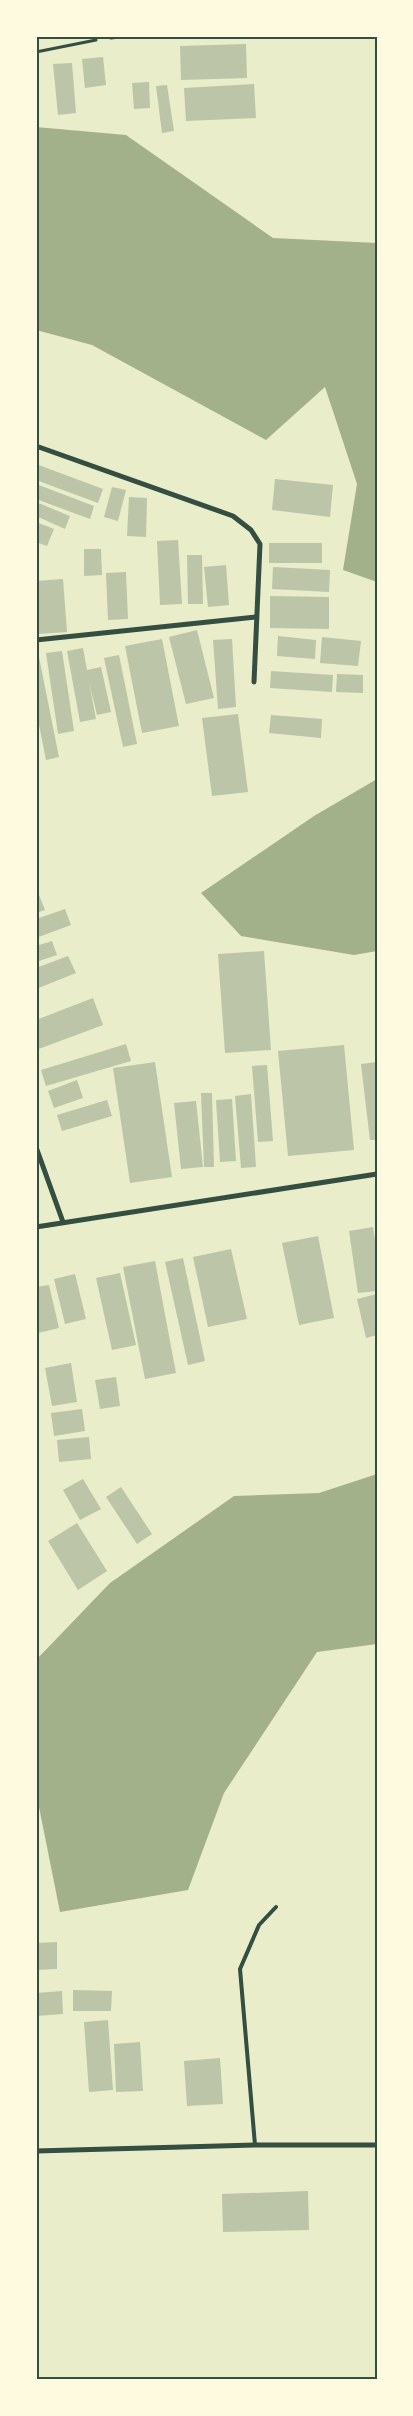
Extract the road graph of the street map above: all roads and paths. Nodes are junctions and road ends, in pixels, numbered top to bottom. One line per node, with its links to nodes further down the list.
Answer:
1 (119, 36): 2 (street)
2 (111, 37): 3 (path)
3 (36, 52)
4 (36, 446): 5 (street)
5 (256, 617): 6 (street); 7 (street)
6 (36, 640)
7 (254, 682)
8 (36, 1147): 10 (street)
9 (377, 1174): 10 (street)
10 (63, 1222): 11 (street)
11 (36, 1227)
12 (276, 1907): 13 (lane)
13 (255, 2145): 14 (street); 15 (street)
14 (377, 2145)
15 (36, 2151)

